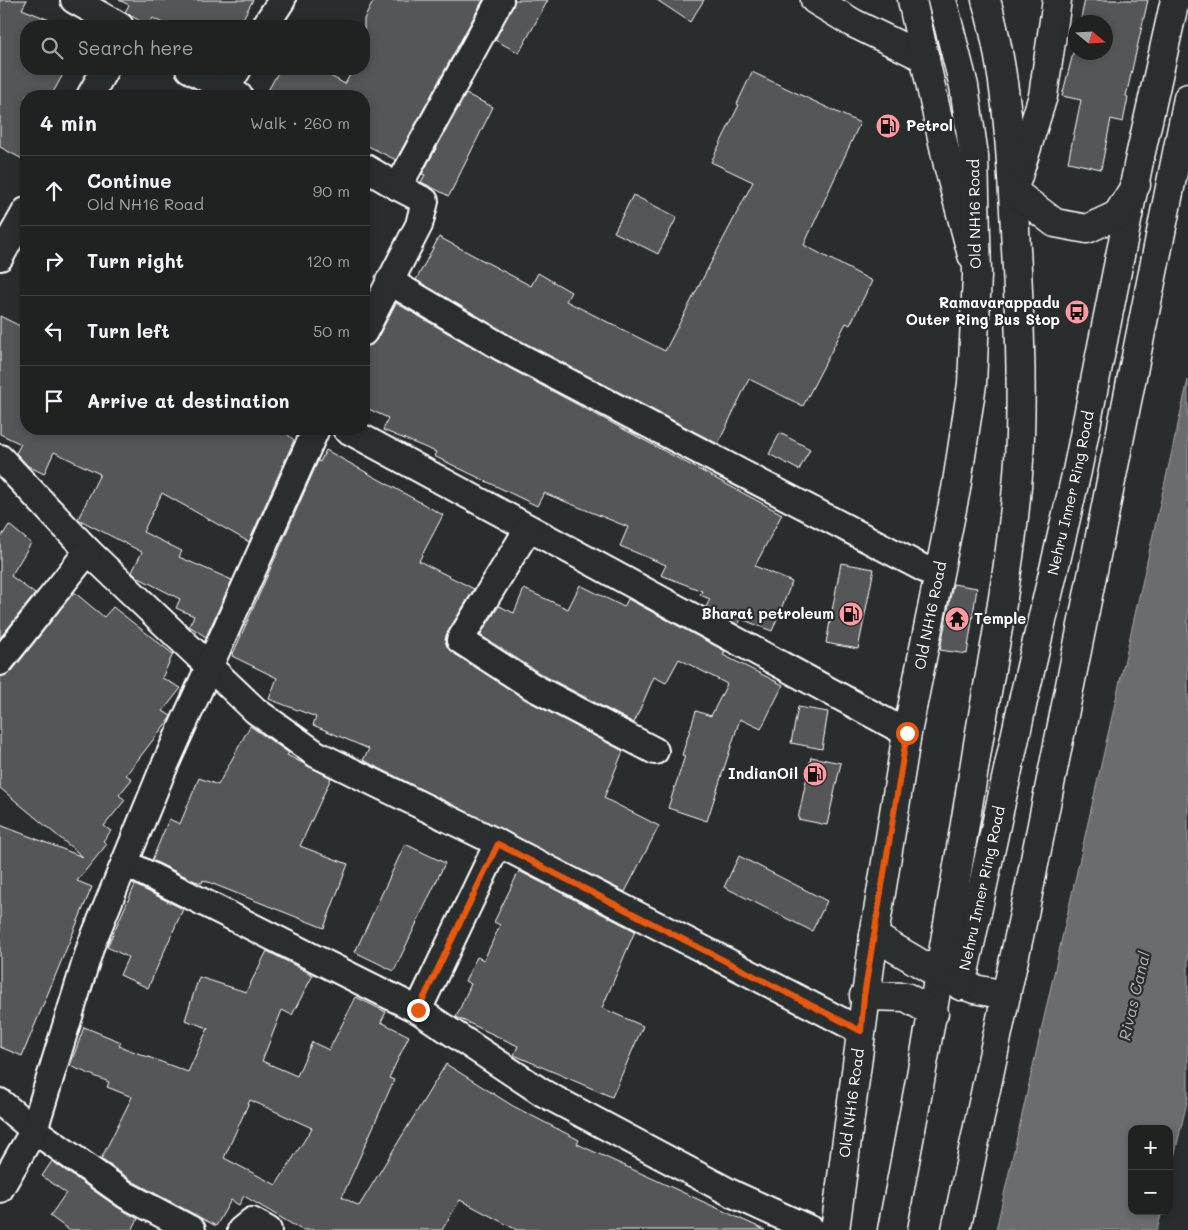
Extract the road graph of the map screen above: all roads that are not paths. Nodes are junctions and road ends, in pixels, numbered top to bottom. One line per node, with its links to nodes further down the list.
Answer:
1 (74, 0): 11 (street)
2 (110, 0): 12 (street)
3 (282, 0): 13 (street)
4 (500, 0): 22 (street)
5 (816, 0): 14 (main road)
6 (912, 0): 14 (main road)
7 (942, 0): 26 (main road, Old NH16 Road)
8 (986, 0): 23 (main road)
9 (1057, 0): 23 (main road)
10 (1175, 0): 21 (main road, Nehru Inner Ring Road)
11 (110, 20)
12 (115, 20)
13 (269, 20)
14 (925, 58): 26 (main road)
15 (102, 75): 18 (street)
16 (206, 75): 17 (street)
17 (234, 85)
18 (93, 90)
19 (1188, 98): 43 (main road)
20 (370, 171): 22 (street)
21 (1138, 173): 23 (main road); 42 (main road, Nehru Inner Ring Road)
22 (398, 187): 27 (street)
23 (1013, 192): 42 (main road)
24 (17, 227): 25 (street)
25 (0, 257)
26 (977, 275): 34 (main road, Old NH16 Road)
27 (389, 281): 28 (street); 34 (street)
28 (370, 320)
29 (313, 435): 36 (street)
30 (357, 435): 32 (street)
31 (0, 458): 33 (street)
32 (528, 529): 37 (street); 38 (street)
33 (88, 551): 35 (street); 36 (street)
34 (938, 576): 37 (main road, Old NH16 Road)
35 (0, 662)
36 (210, 667): 39 (street); 40 (street)
37 (907, 733): 41 (main road, Old NH16 Road)
38 (655, 751)
39 (498, 844): 45 (street); 47 (street)
40 (125, 864): 45 (street); 49 (street)
41 (874, 936): 42 (main road); 44 (main road, Old NH16 Road)
42 (951, 980): 43 (main road, Nehru Inner Ring Road); 46 (main road)
43 (1006, 994): 57 (main road)
44 (864, 996): 46 (main road); 47 (main road, Old NH16 Road)
45 (418, 1010): 54 (street)
46 (934, 1013): 56 (main road)
47 (861, 1031): 55 (main road, Old NH16 Road)
48 (0, 1102): 49 (street)
49 (34, 1130): 50 (street); 51 (street)
50 (0, 1190)
51 (192, 1230)
52 (241, 1230): 53 (street)
53 (268, 1230)
54 (812, 1230)
55 (835, 1230)
56 (892, 1230)
57 (956, 1230)

